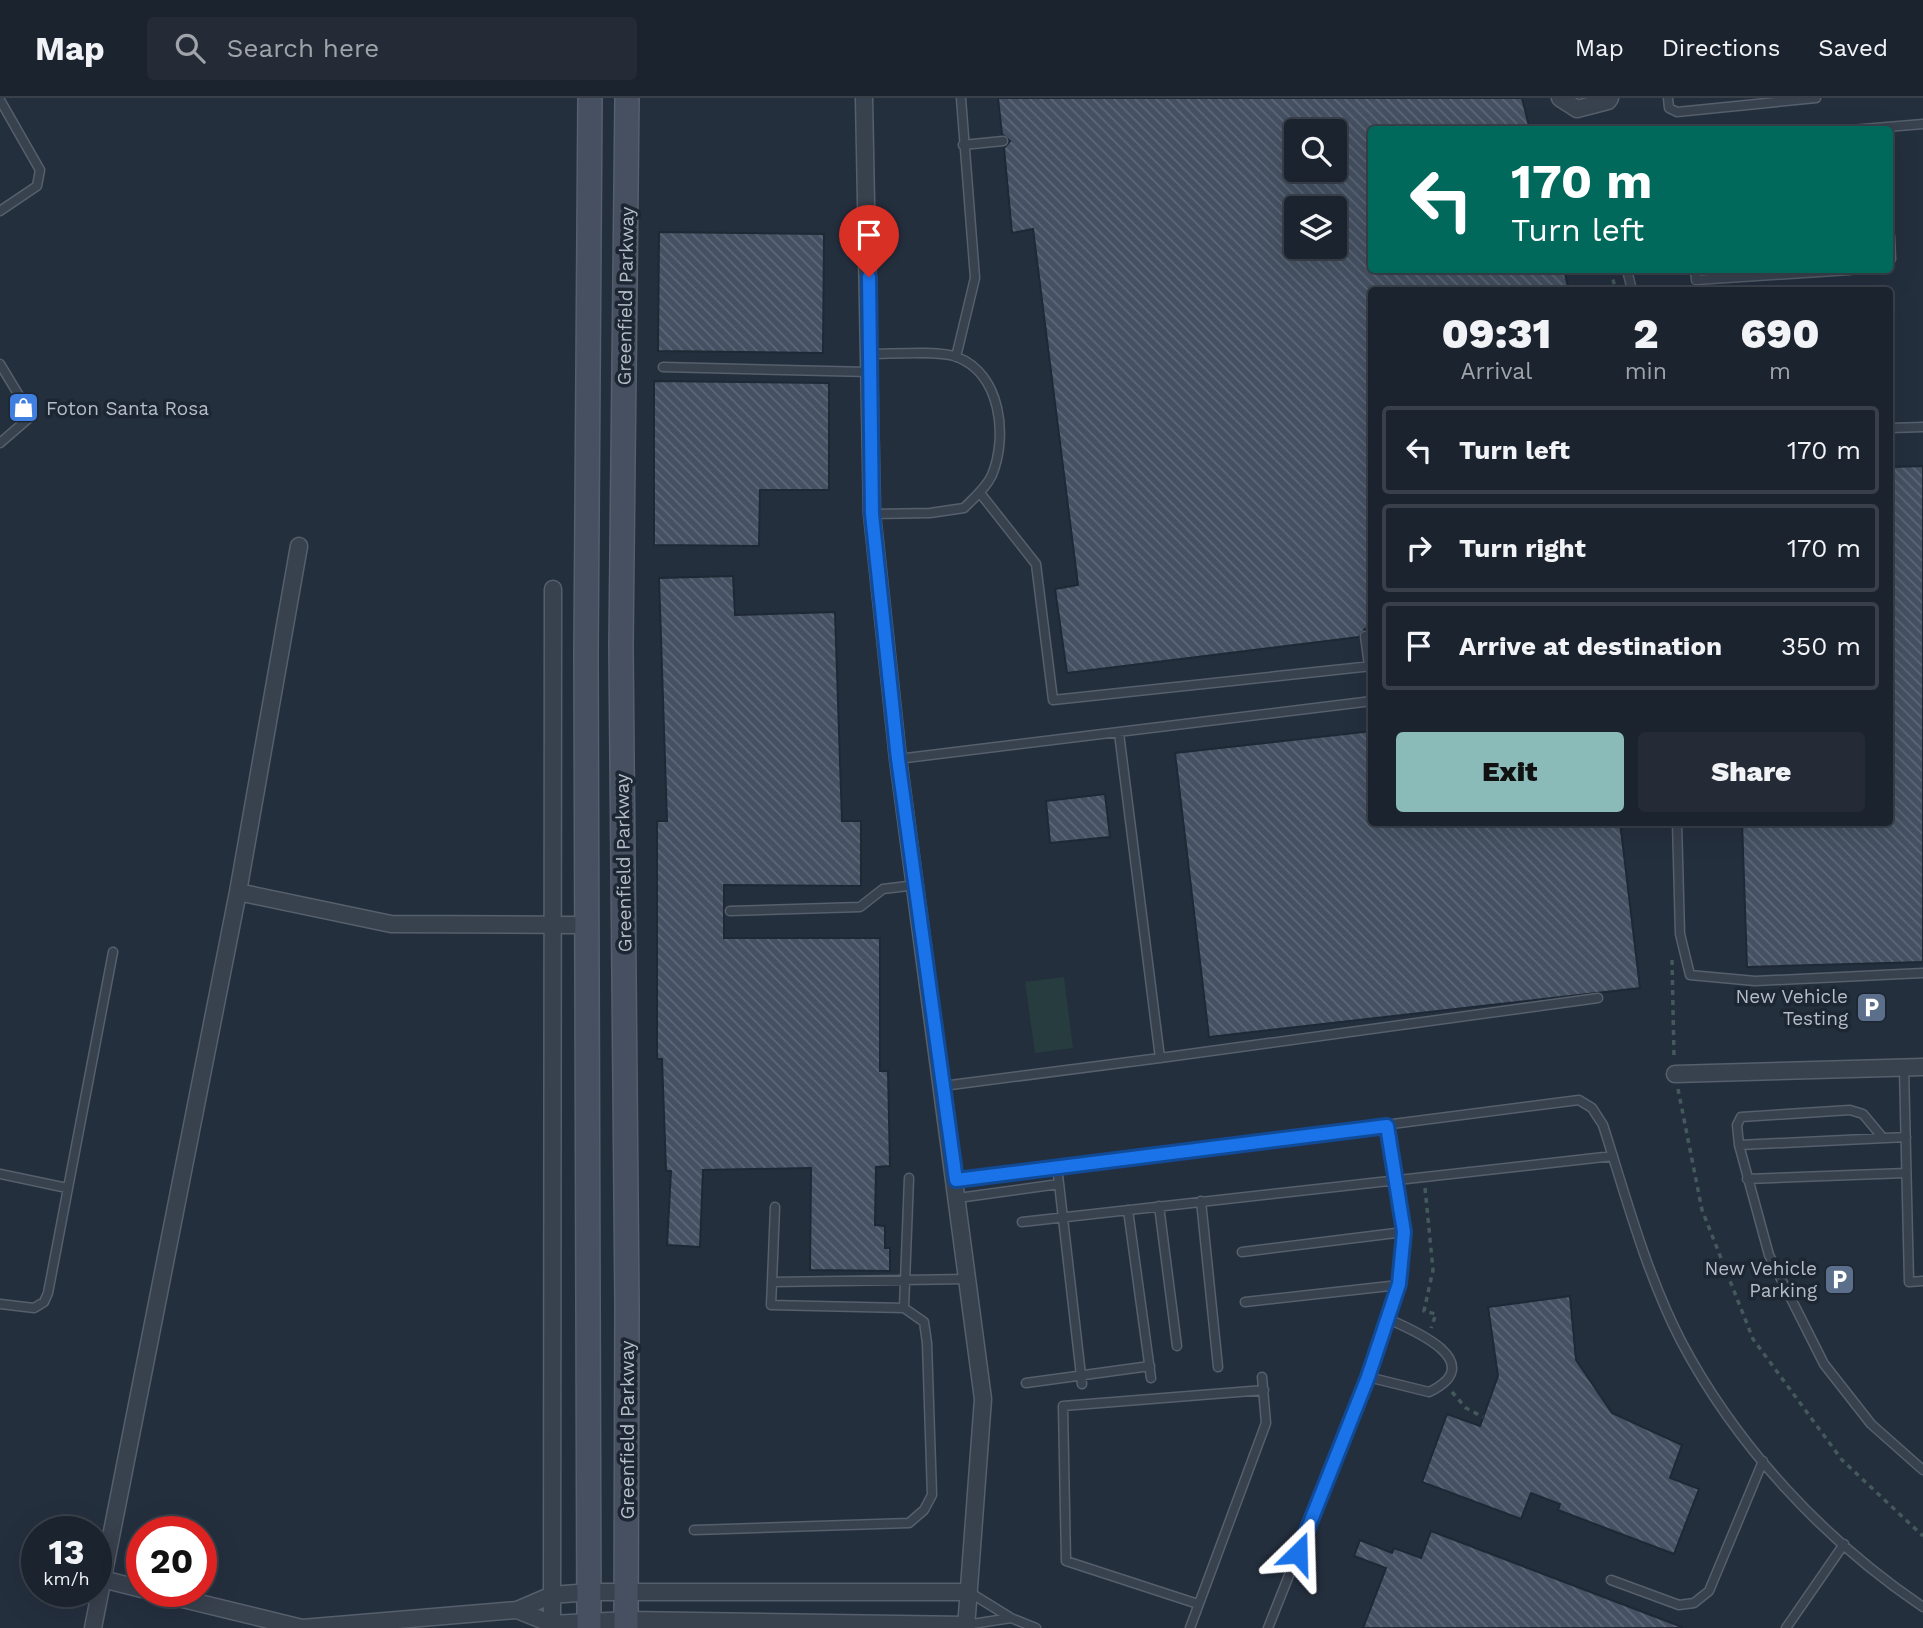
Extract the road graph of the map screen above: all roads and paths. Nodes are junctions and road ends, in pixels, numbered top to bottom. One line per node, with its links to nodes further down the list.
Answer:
1 (590, 98): 40 (main road, Greenfield Parkway)
2 (627, 98): 103 (main road, Greenfield Parkway)
3 (864, 98): 17 (street)
4 (961, 98): 13 (lane)
5 (1560, 98): 6 (street)
6 (1610, 98)
7 (1668, 98): 8 (lane)
8 (1816, 98)
9 (0, 100): 14 (lane)
10 (1923, 124): 11 (lane)
11 (1893, 128)
12 (1003, 141): 13 (lane)
13 (963, 145): 18 (lane)
14 (0, 211)
15 (1695, 273): 16 (lane)
16 (1804, 273)
17 (871, 354): 18 (lane); 21 (street)
18 (956, 357): 25 (lane)
19 (0, 365): 24 (lane)
20 (663, 367): 21 (lane)
21 (870, 372): 26 (street)
22 (1923, 427): 23 (lane)
23 (1893, 428)
24 (0, 443)
25 (980, 493): 26 (lane); 31 (lane)
26 (872, 514): 34 (street)
27 (299, 546): 37 (street)
28 (552, 589): 39 (street)
29 (1365, 636): 30 (lane)
30 (1368, 651)
31 (1368, 666)
32 (1368, 702): 33 (lane)
33 (1119, 733): 34 (lane); 45 (lane)
34 (898, 759): 36 (street)
35 (1677, 826): 43 (lane)
36 (916, 885): 38 (lane); 49 (street)
37 (238, 892): 39 (street); 97 (street)
38 (730, 911)
39 (551, 925): 40 (street); 105 (street)
40 (587, 925): 102 (main road, Greenfield Parkway)
41 (1672, 948): 48 (path)
42 (113, 952): 64 (lane)
43 (1923, 974)
44 (1598, 998): 45 (lane)
45 (1160, 1058): 49 (lane)
46 (1923, 1067): 47 (street)
47 (1904, 1068): 48 (street); 51 (lane)
48 (1675, 1074): 99 (path)
49 (943, 1086): 61 (street)
50 (1387, 1126): 54 (lane); 55 (lane); 60 (lane)
51 (1906, 1137): 52 (lane); 57 (lane)
52 (1883, 1138): 53 (lane); 53 (lane)
53 (1739, 1145): 62 (lane)
54 (1613, 1156): 58 (lane); 95 (lane)
55 (1057, 1166): 61 (lane); 63 (lane)
56 (0, 1174): 64 (lane)
57 (1906, 1174): 62 (lane); 75 (lane)
58 (1423, 1176): 60 (lane); 83 (path)
59 (909, 1178): 77 (lane)
60 (1396, 1179): 66 (lane); 72 (lane)
61 (956, 1180): 65 (street)
62 (1747, 1180): 96 (lane)
63 (1059, 1184): 65 (lane); 70 (lane)
64 (67, 1188): 80 (lane)
65 (958, 1198): 74 (street)
66 (1201, 1202): 67 (lane); 86 (lane)
67 (1159, 1206): 69 (lane); 84 (lane)
68 (775, 1207): 76 (lane)
69 (1128, 1210): 70 (lane); 85 (lane)
70 (1062, 1218): 71 (lane); 90 (lane)
71 (1022, 1222)
72 (1404, 1232): 73 (lane); 78 (lane)
73 (1242, 1252)
74 (968, 1279): 77 (lane); 104 (street)
75 (1923, 1281)
76 (772, 1282): 77 (lane); 81 (lane)
77 (907, 1282): 81 (lane)
78 (1399, 1284): 79 (lane); 82 (lane)
79 (1245, 1302)
80 (0, 1304)
81 (904, 1308): 98 (lane)
82 (1388, 1319): 83 (lane); 88 (lane)
83 (1428, 1336): 92 (lane)
84 (1177, 1346)
85 (1150, 1366): 89 (lane); 90 (lane)
86 (1218, 1367)
87 (1262, 1377): 93 (lane)
88 (1368, 1377): 92 (lane); 119 (lane)
89 (1151, 1378)
90 (1081, 1380): 91 (lane)
91 (1026, 1383)
92 (1446, 1384): 94 (path)
93 (1264, 1390): 106 (lane); 106 (lane)
94 (1483, 1417)
95 (1763, 1461): 100 (lane); 101 (lane)
96 (1923, 1470)
97 (112, 1528)
98 (694, 1531)
99 (1923, 1536)
100 (1844, 1544): 109 (lane); 120 (lane)
101 (1611, 1580)
102 (590, 1592): 103 (street); 105 (street); 113 (main road, Greenfield Parkway)
103 (627, 1592): 104 (street); 112 (main road, Greenfield Parkway)
104 (969, 1592): 111 (lane); 115 (street)
105 (552, 1594): 110 (street); 114 (street)
106 (1198, 1604): 118 (lane)
107 (97, 1607): 116 (street)
108 (216, 1607): 110 (street)
109 (1923, 1607)
110 (517, 1610): 114 (street)
111 (1012, 1618): 115 (lane); 117 (lane)
112 (626, 1624): 113 (street); 115 (street)
113 (589, 1625): 114 (street)
114 (552, 1626)
115 (966, 1627)
116 (93, 1628)
117 (1036, 1628)
118 (1190, 1628)
119 (1268, 1628)
120 (1786, 1628)

